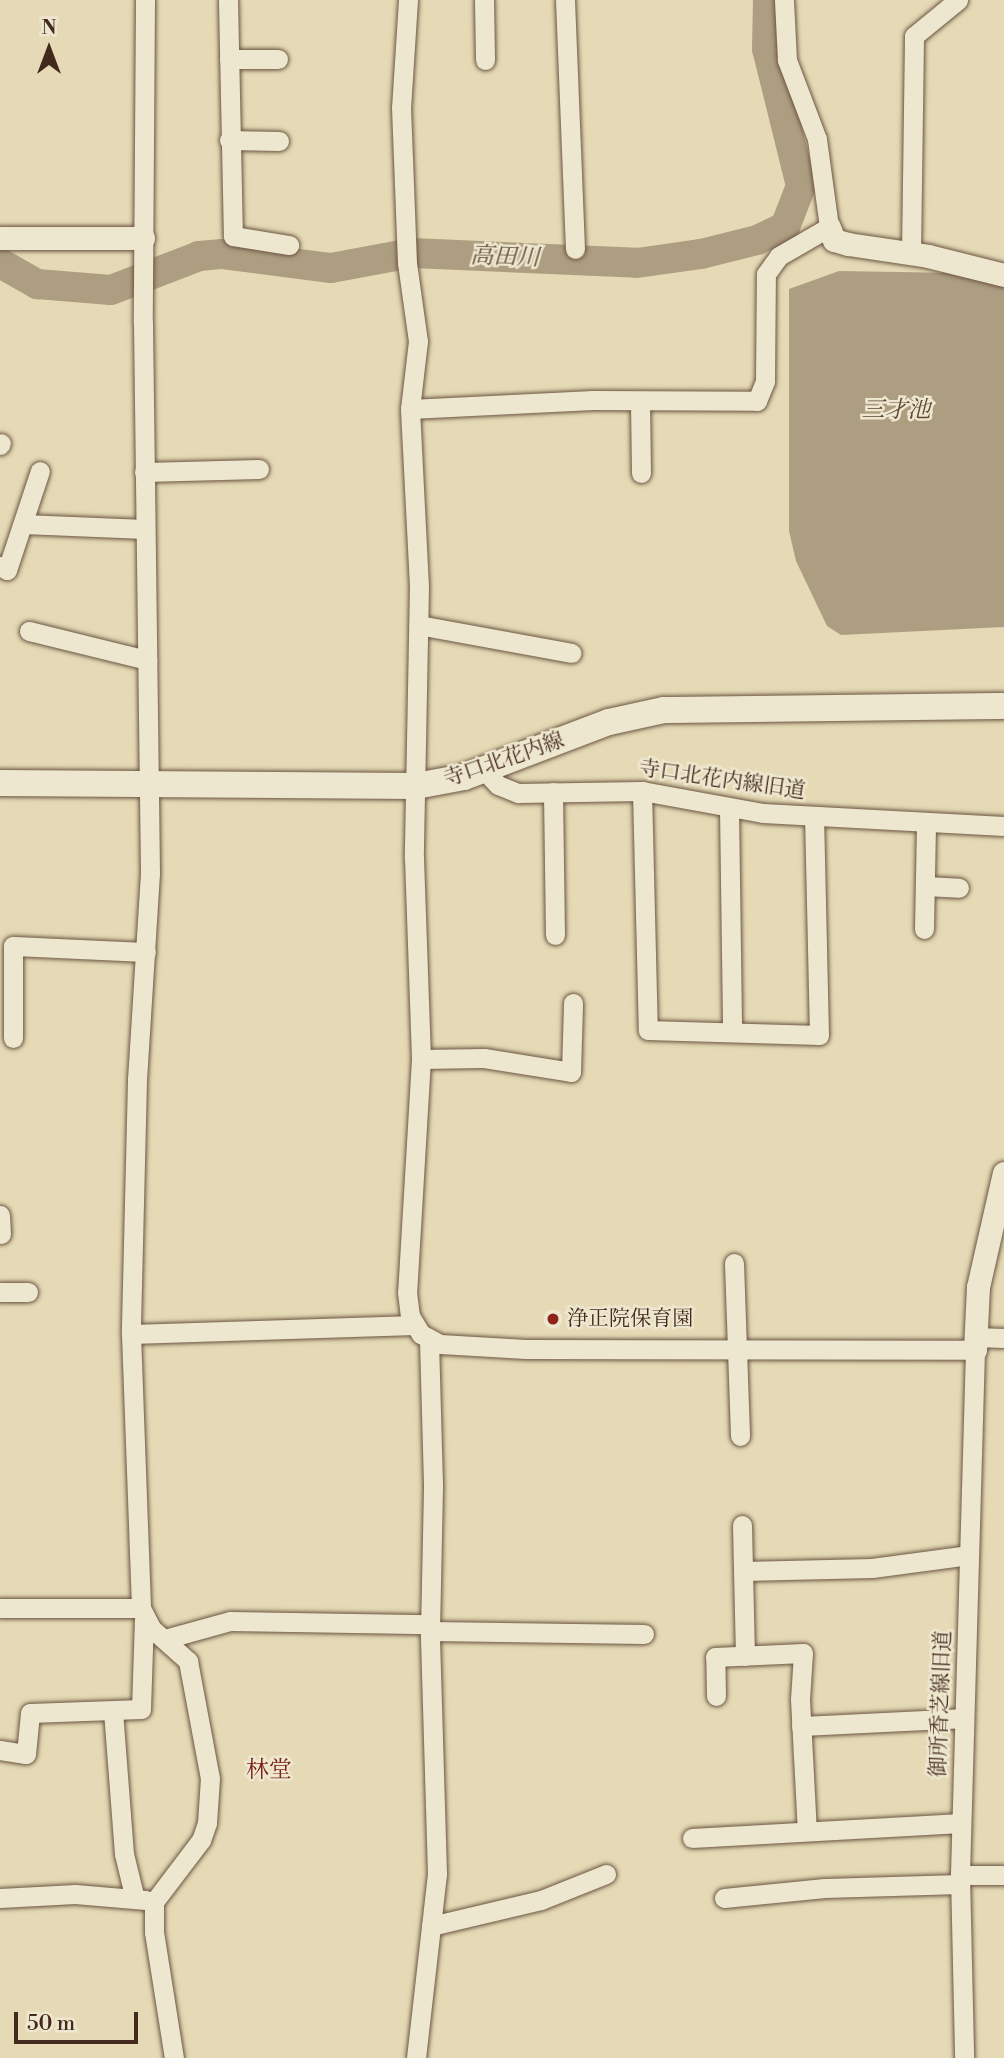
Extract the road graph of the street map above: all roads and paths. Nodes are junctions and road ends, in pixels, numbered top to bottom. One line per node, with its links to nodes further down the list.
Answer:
1 (145, 0): 15 (street)
2 (228, 0): 8 (street)
3 (408, 0): 21 (street)
4 (484, 0): 10 (street)
5 (565, 0): 17 (street)
6 (784, 0): 13 (street)
7 (958, 0): 18 (street)
8 (229, 59): 9 (street); 11 (street)
9 (278, 59)
10 (485, 60)
11 (229, 140): 12 (street); 16 (street)
12 (279, 141)
13 (829, 227): 18 (street); 20 (street)
14 (0, 238): 15 (street)
15 (143, 238): 24 (street)
16 (289, 245)
17 (575, 249)
18 (911, 253): 19 (street)
19 (1004, 275)
20 (640, 402): 21 (street); 25 (street)
21 (410, 409): 29 (street)
22 (259, 470): 24 (street)
23 (40, 471): 26 (street)
24 (144, 472): 27 (street)
25 (640, 473)
26 (23, 524): 27 (street); 28 (street)
27 (145, 528): 32 (street)
28 (0, 566)
29 (419, 625): 31 (street); 37 (street)
30 (29, 631): 32 (street)
31 (570, 653)
32 (147, 660): 36 (street)
33 (1004, 706): 34 (main road, 寺口北花内線)
34 (484, 770): 37 (main road, 寺口北花内線); 39 (street, 寺口北花内線旧道)
35 (0, 783): 36 (main road, 寺口北花内線)
36 (150, 785): 37 (main road, 寺口北花内線); 48 (street)
37 (416, 786): 52 (street)
38 (642, 791): 39 (street, 寺口北花内線旧道); 40 (street, 寺口北花内線旧道); 50 (street)
39 (553, 792): 47 (street)
40 (729, 808): 41 (street, 寺口北花内線旧道); 50 (street)
41 (814, 816): 42 (street, 寺口北花内線旧道); 50 (street)
42 (926, 822): 43 (street, 寺口北花内線旧道); 44 (street)
43 (1004, 826)
44 (925, 886): 45 (street); 46 (street)
45 (959, 888)
46 (924, 929)
47 (555, 935)
48 (146, 953): 51 (street); 58 (street)
49 (573, 1003): 52 (street)
50 (732, 1032)
51 (13, 1038)
52 (421, 1059): 57 (street)
53 (1004, 1173): 61 (street)
54 (734, 1263): 62 (street)
55 (0, 1292): 56 (street)
56 (28, 1292)
57 (415, 1325): 58 (street); 60 (street)
58 (131, 1334): 68 (street)
59 (1004, 1338): 61 (street)
60 (429, 1340): 62 (street); 69 (street)
61 (975, 1343): 62 (street); 65 (street, 御所香芝線旧道)
62 (737, 1351): 63 (street)
63 (740, 1436)
64 (742, 1525): 66 (street)
65 (969, 1555): 66 (street); 75 (street, 御所香芝線旧道)
66 (743, 1571): 72 (street)
67 (0, 1608): 68 (street)
68 (143, 1614): 71 (street); 74 (street)
69 (430, 1628): 70 (street); 71 (street); 87 (street)
70 (644, 1634)
71 (165, 1639): 86 (street)
72 (745, 1656): 73 (street); 76 (street)
73 (716, 1696)
74 (113, 1711): 77 (street); 86 (street)
75 (962, 1718): 76 (street); 78 (street, 御所香芝線旧道)
76 (801, 1726): 79 (street)
77 (0, 1750)
78 (961, 1823): 79 (street); 83 (street, 御所香芝線旧道)
79 (807, 1832): 80 (street)
80 (692, 1838)
81 (606, 1874): 87 (street)
82 (1004, 1875): 83 (street)
83 (960, 1880): 85 (street); 90 (street, 御所香芝線旧道)
84 (0, 1898): 86 (street)
85 (724, 1898)
86 (145, 1900): 88 (street)
87 (431, 1926): 89 (street)
88 (174, 2058)
89 (416, 2058)
90 (964, 2058)

